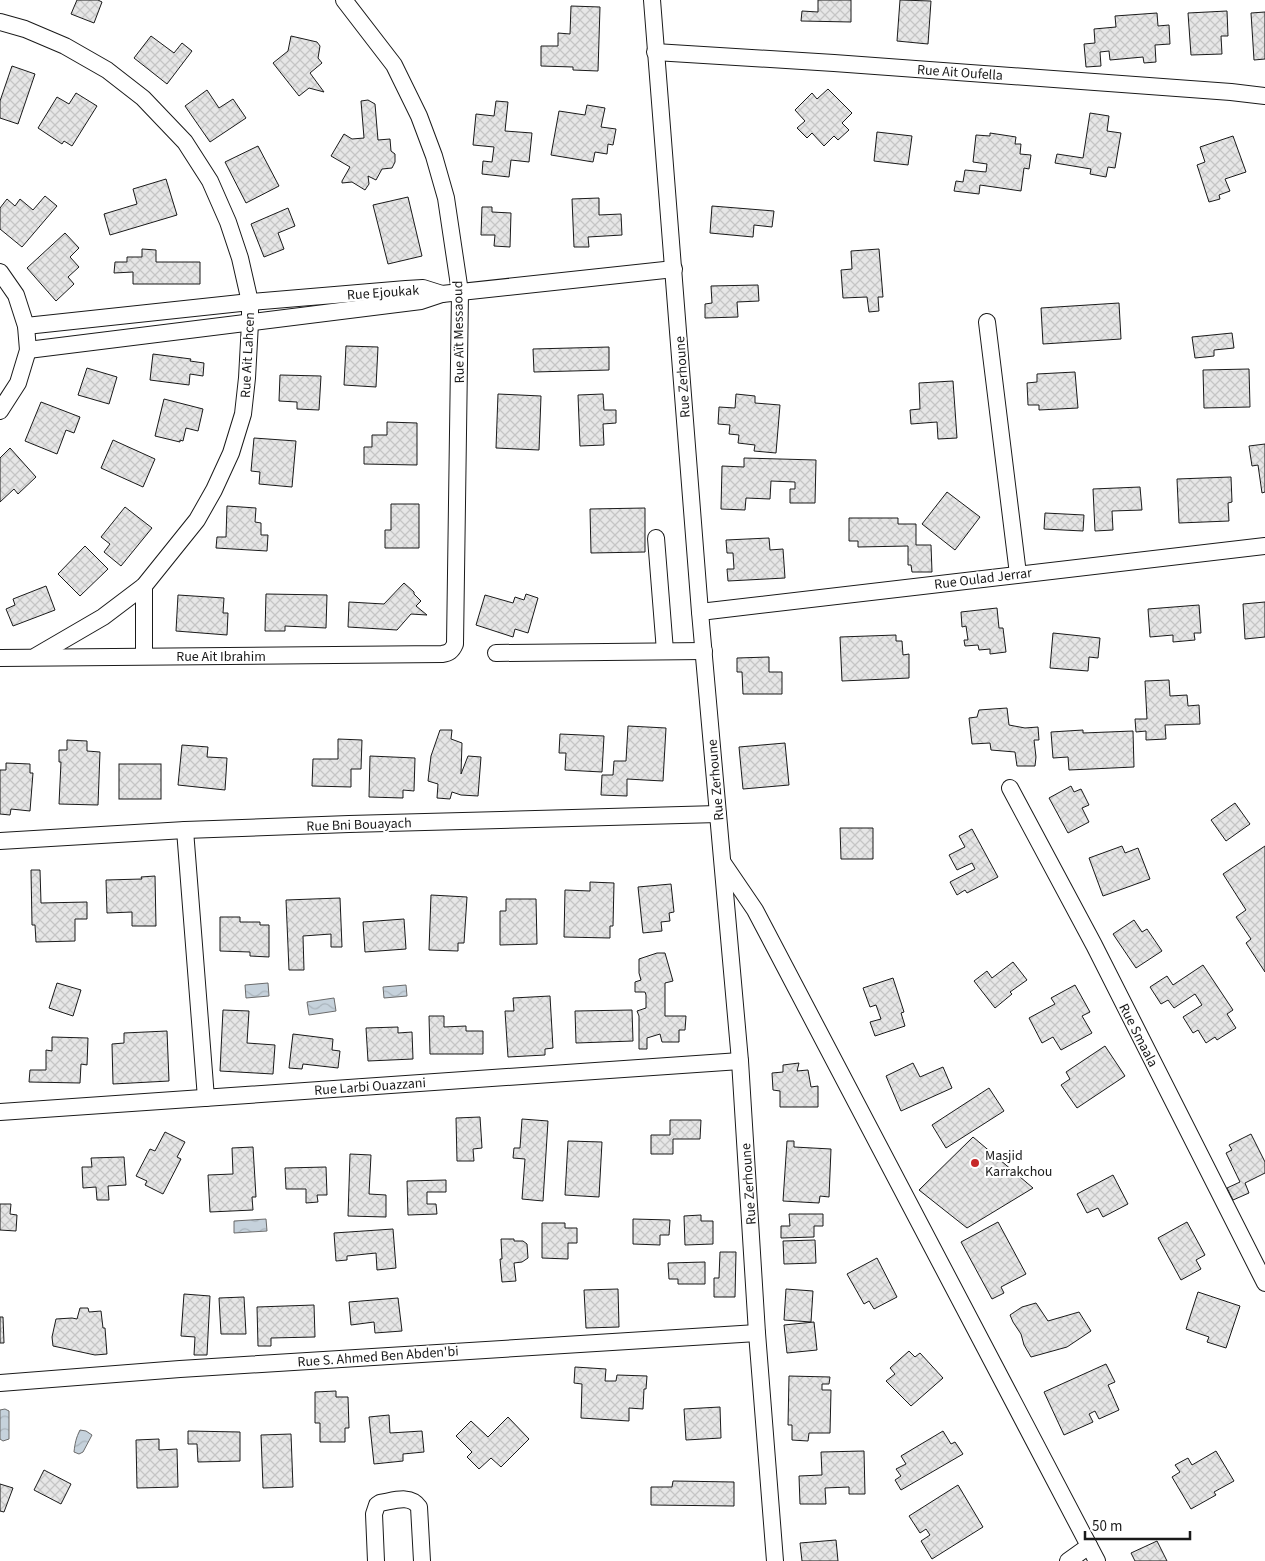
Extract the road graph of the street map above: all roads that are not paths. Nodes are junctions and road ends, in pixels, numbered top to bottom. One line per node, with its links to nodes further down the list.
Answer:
1 (344, 0): 8 (street, Rue Aït Messaoud)
2 (652, 0): 4 (street, Rue Zerhoune)
3 (0, 22): 10 (street, Rue Ait Lahcen)
4 (655, 52): 5 (street, Rue Ait Oufella); 6 (street, Rue Zerhoune)
5 (1265, 96)
6 (674, 269): 8 (street); 20 (street, Rue Zerhoune)
7 (0, 272): 13 (street)
8 (460, 292): 9 (street); 24 (street, Rue Aït Messaoud)
9 (442, 294): 10 (street, Rue Ejoukak); 12 (street, Rue Ejoukak)
10 (250, 302): 12 (street, Rue Ait Lahcen); 13 (street, Rue Ejoukak)
11 (987, 322): 18 (street)
12 (250, 323): 14 (street, Rue Ejoukak); 19 (street, Rue Ait Lahcen)
13 (26, 326): 14 (street)
14 (28, 350): 15 (street)
15 (0, 411)
16 (656, 538): 21 (street)
17 (1265, 546): 18 (street, Rue Oulad Jerrar)
18 (1018, 574): 20 (street, Rue Oulad Jerrar)
19 (144, 586): 25 (street); 26 (street, Rue Ait Lahcen)
20 (700, 612): 22 (street, Rue Zerhoune)
21 (665, 651): 22 (street); 23 (street)
22 (704, 651): 29 (street, Rue Zerhoune)
23 (496, 653)
24 (442, 654): 25 (street, Rue Ait Ibrahim)
25 (144, 656): 26 (street, Rue Ait Ibrahim)
26 (34, 657): 27 (street, Rue Ait Ibrahim)
27 (0, 658)
28 (1010, 788): 36 (street, Rue Smaala)
29 (718, 814): 30 (street, Rue Bni Bouayach); 32 (street, Rue Zerhoune)
30 (185, 830): 31 (street, Rue Bni Bouayach); 34 (street)
31 (0, 841)
32 (723, 863): 33 (street, Rue Zerhoune); 39 (street)
33 (740, 1061): 34 (street, Rue Larbi Ouazzani); 37 (street, Rue Zerhoune)
34 (206, 1098): 35 (street, Rue Larbi Ouazzani)
35 (0, 1112)
36 (1265, 1283)
37 (757, 1333): 38 (street, Rue S. Ahmed Ben Abden'bi); 42 (street, Rue Zerhoune)
38 (0, 1383)
39 (1089, 1546): 43 (street); 44 (street)
40 (376, 1561): 41 (street)
41 (422, 1561)
42 (775, 1561)
43 (1068, 1561)
44 (1097, 1561)

